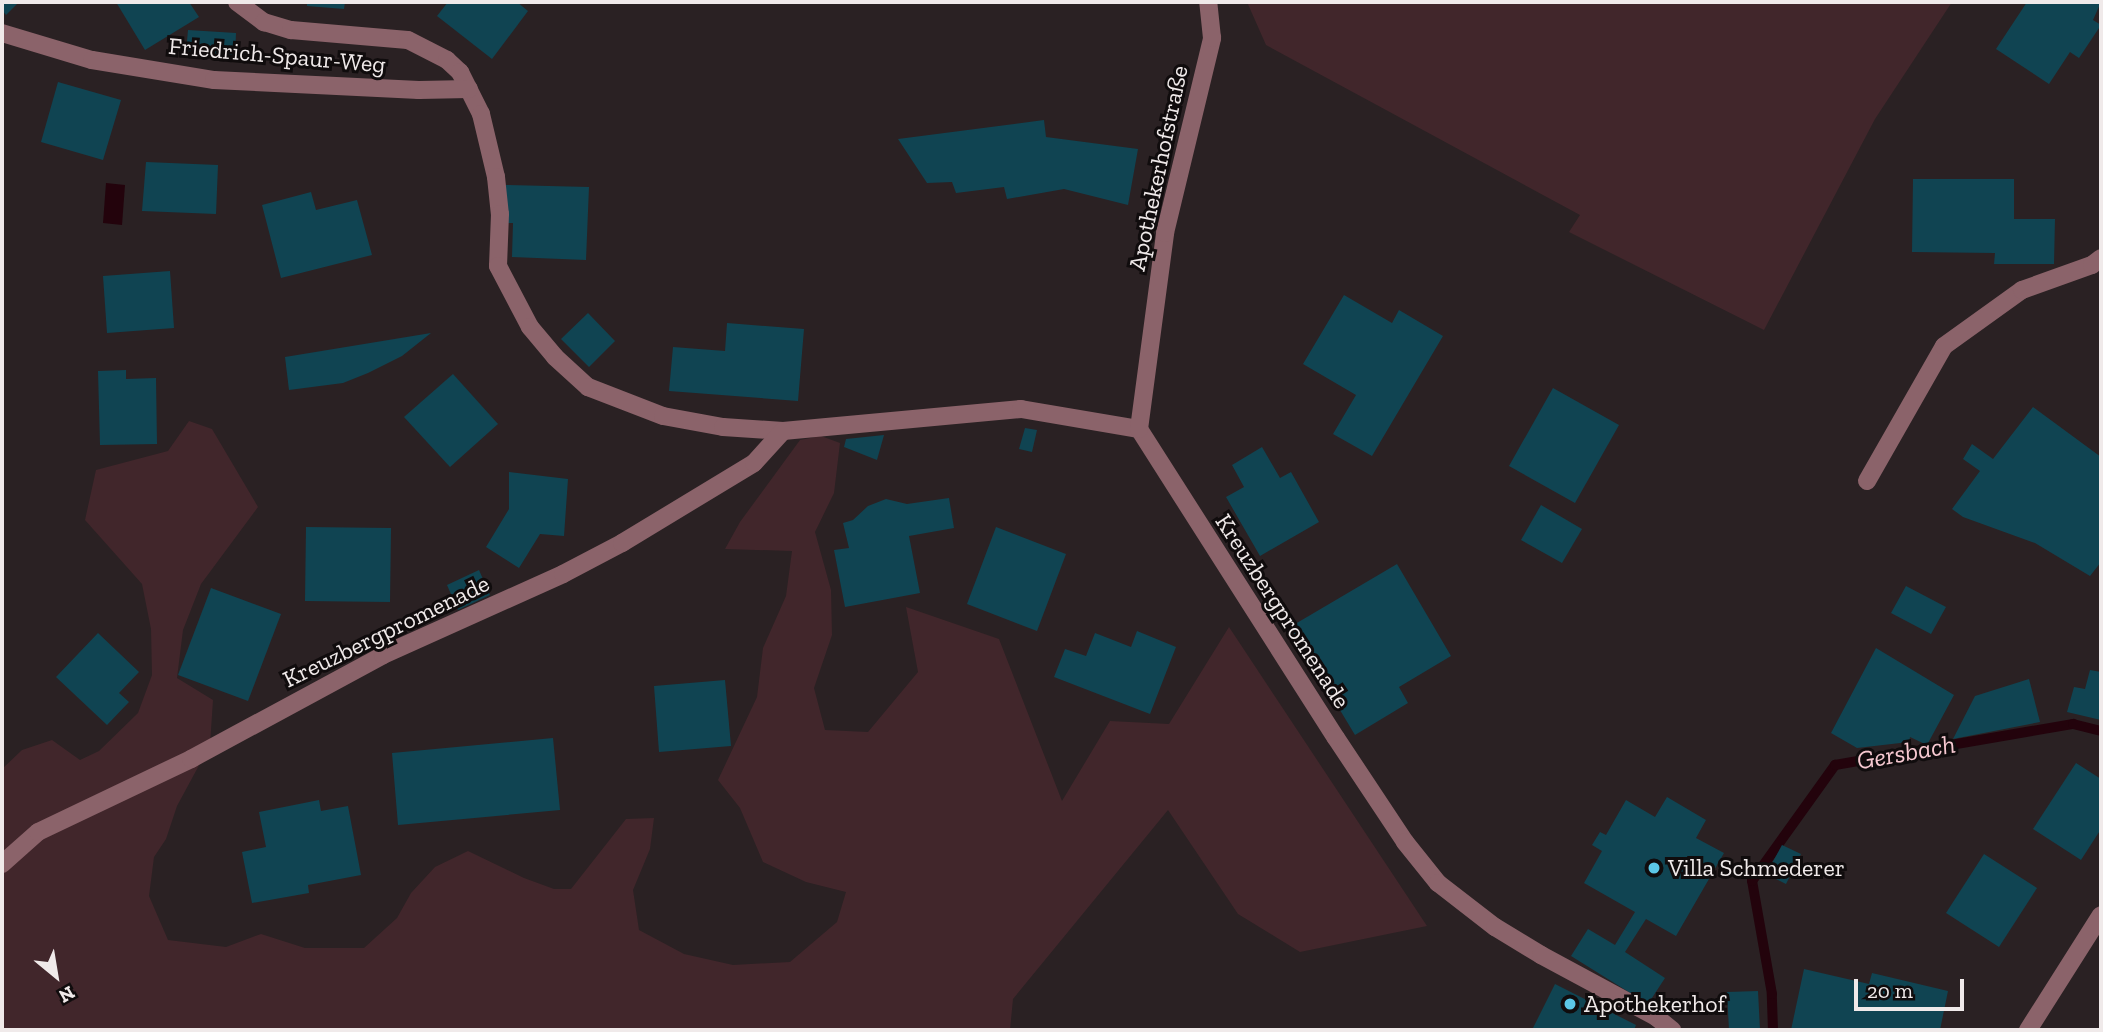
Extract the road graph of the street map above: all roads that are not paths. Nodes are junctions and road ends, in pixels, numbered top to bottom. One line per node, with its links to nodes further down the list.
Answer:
1 (237, 2): 4 (street)
2 (1208, 2): 6 (street, Apothekerhofstraße)
3 (2, 33): 4 (street, Friedrich-Spaur-Weg)
4 (469, 89): 7 (street)
5 (2101, 258): 8 (street)
6 (1139, 429): 7 (street); 11 (street, Kreuzbergpromenade)
7 (783, 430): 9 (street, Kreuzbergpromenade)
8 (1867, 481)
9 (2, 864)
10 (2101, 915): 12 (street)
11 (1672, 1030)
12 (2028, 1030)

